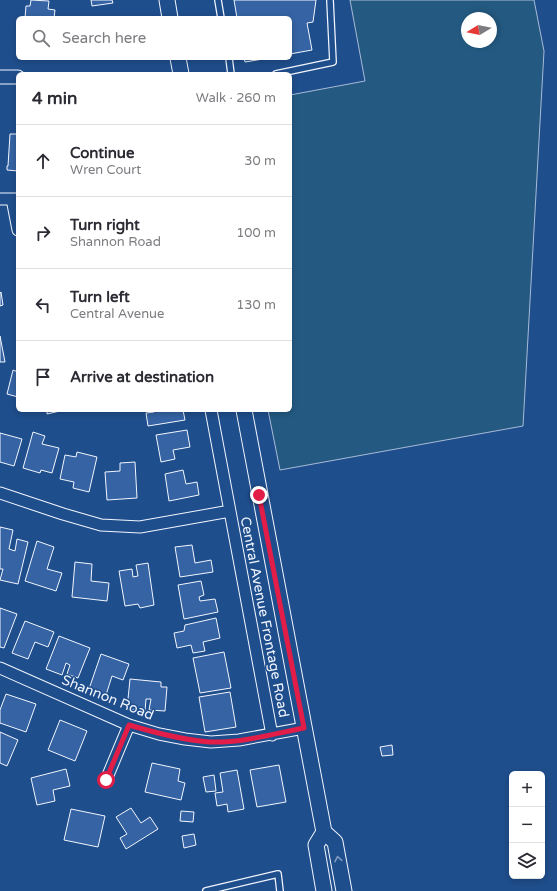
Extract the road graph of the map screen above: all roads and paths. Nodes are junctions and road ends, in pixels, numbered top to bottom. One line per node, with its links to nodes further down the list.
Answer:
1 (167, 0): 4 (main road)
2 (218, 0): 5 (lane)
3 (330, 0): 10 (lane)
4 (170, 16)
5 (221, 16)
6 (178, 60): 8 (main road)
7 (228, 60): 9 (lane)
8 (181, 72)
9 (232, 72)
10 (286, 72)
11 (0, 77): 12 (street)
12 (16, 77)
13 (0, 199): 14 (street)
14 (15, 199): 15 (street)
15 (16, 209)
16 (211, 412): 19 (street, Central Avenue Frontage Road)
17 (244, 412): 22 (main road)
18 (0, 493): 19 (street)
19 (230, 511): 23 (street, Central Avenue Frontage Road)
20 (0, 668): 21 (street, Shannon Road)
21 (129, 725): 23 (street, Shannon Road); 24 (street)
22 (304, 728): 23 (street, Shannon Road); 25 (main road)
23 (272, 735)
24 (106, 780)
25 (324, 832): 28 (main road); 29 (main road, one-way to 25)
26 (206, 891): 27 (lane)
27 (280, 891)
28 (324, 891)
29 (344, 891)

